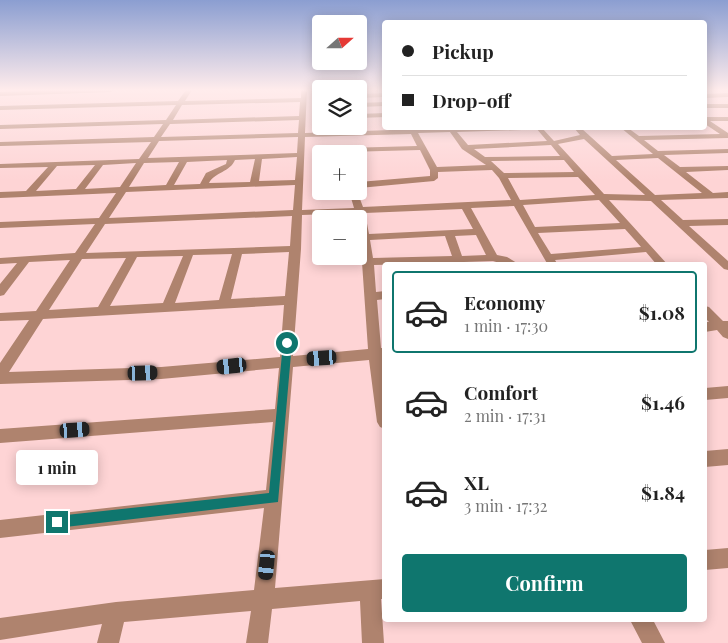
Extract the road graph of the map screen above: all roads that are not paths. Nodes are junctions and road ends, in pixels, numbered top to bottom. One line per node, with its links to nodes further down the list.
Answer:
1 (29, 120): 11 (street)
2 (70, 120): 9 (street)
3 (82, 120): 9 (street)
4 (166, 120): 7 (street)
5 (206, 120): 7 (street)
6 (303, 120): 20 (street)
7 (169, 121): 25 (street)
8 (707, 121): 22 (street)
9 (66, 124): 11 (street)
10 (0, 126): 11 (street)
11 (22, 126): 17 (street)
12 (413, 130): 18 (street); 29 (street)
13 (452, 130): 28 (street)
14 (541, 130): 26 (street)
15 (579, 130): 21 (street)
16 (627, 130): 24 (street)
17 (15, 132)
18 (367, 133)
19 (312, 134): 20 (street)
20 (302, 136): 25 (street); 32 (street)
21 (586, 136): 26 (street); 37 (street)
22 (728, 136): 24 (street)
23 (7, 138): 27 (street)
24 (638, 138): 33 (street)
25 (156, 140): 27 (street); 40 (street)
26 (553, 143): 28 (street); 36 (street)
27 (0, 144)
28 (465, 146): 39 (street)
29 (421, 148): 30 (street); 46 (street)
30 (367, 150)
31 (728, 151): 33 (street)
32 (300, 155): 34 (street); 50 (street)
33 (659, 155): 37 (street); 47 (street)
34 (259, 156): 35 (street); 51 (street)
35 (232, 157): 38 (street); 53 (street)
36 (567, 158): 39 (street); 48 (street)
37 (610, 158): 62 (street)
38 (184, 159): 40 (street); 54 (street)
39 (483, 159): 44 (street)
40 (142, 160): 41 (street); 55 (street)
41 (102, 162): 42 (street); 56 (street)
42 (56, 164): 43 (street); 57 (street)
43 (0, 166)
44 (494, 167): 46 (street); 49 (street)
45 (728, 168): 47 (street)
46 (434, 170): 52 (street)
47 (678, 170): 60 (street)
48 (581, 174): 49 (street); 61 (street)
49 (502, 176): 63 (street)
50 (299, 182): 51 (street); 66 (street)
51 (254, 184): 53 (street)
52 (367, 185)
53 (203, 186): 54 (street)
54 (169, 187): 55 (street)
55 (124, 190): 56 (street); 68 (street)
56 (78, 192): 57 (street)
57 (28, 194): 58 (street)
58 (0, 195)
59 (728, 195): 60 (street)
60 (711, 196): 62 (street)
61 (602, 197): 62 (street); 63 (street); 72 (street)
62 (654, 198): 70 (street)
63 (518, 203): 64 (street); 73 (street)
64 (465, 206): 65 (street); 74 (street)
65 (367, 211)
66 (298, 213): 67 (street); 68 (street); 77 (street)
67 (312, 213)
68 (102, 221): 71 (street); 82 (street)
69 (728, 222): 70 (street)
70 (680, 223): 91 (street)
71 (0, 225)
72 (629, 226): 73 (street); 78 (street)
73 (532, 230): 86 (street)
74 (478, 232): 75 (street); 83 (street)
75 (449, 233): 76 (street); 88 (street)
76 (367, 237)
77 (296, 249): 79 (street); 95 (street)
78 (649, 249): 86 (street); 90 (street)
79 (238, 250): 80 (street); 96 (street)
80 (189, 253): 81 (street); 97 (street)
81 (133, 255): 82 (street); 98 (street)
82 (79, 256): 84 (street); 100 (street)
83 (493, 258): 88 (street); 89 (street)
84 (25, 260): 85 (street); 92 (street)
85 (0, 261)
86 (551, 261)
87 (367, 262): 88 (street); 94 (street)
88 (459, 262)
89 (509, 262)
90 (660, 262)
91 (728, 267)
92 (0, 292)
93 (382, 295): 94 (street)
94 (370, 296): 104 (street)
95 (292, 300): 96 (street); 105 (street)
96 (224, 304): 97 (street)
97 (167, 307): 98 (street)
98 (102, 310): 100 (street)
99 (707, 312): 103 (street)
100 (41, 314): 101 (street); 106 (street)
101 (0, 317)
102 (707, 327): 103 (street)
103 (725, 328)
104 (380, 353): 105 (street); 108 (street)
105 (286, 360): 107 (street); 111 (street)
106 (0, 374)
107 (0, 378)
108 (382, 381)
109 (728, 392): 110 (street)
110 (707, 394)
111 (282, 415): 112 (street); 115 (street)
112 (0, 436)
113 (728, 457): 114 (street)
114 (707, 459)
115 (274, 498): 116 (street); 120 (street)
116 (0, 529)
117 (707, 560): 118 (street)
118 (727, 560)
119 (377, 589): 120 (street); 126 (street)
120 (264, 599): 121 (street); 125 (street)
121 (116, 612): 123 (street); 124 (street)
122 (642, 622): 127 (street)
123 (0, 629)
124 (108, 643)
125 (257, 643)
126 (373, 643)
127 (654, 643)

